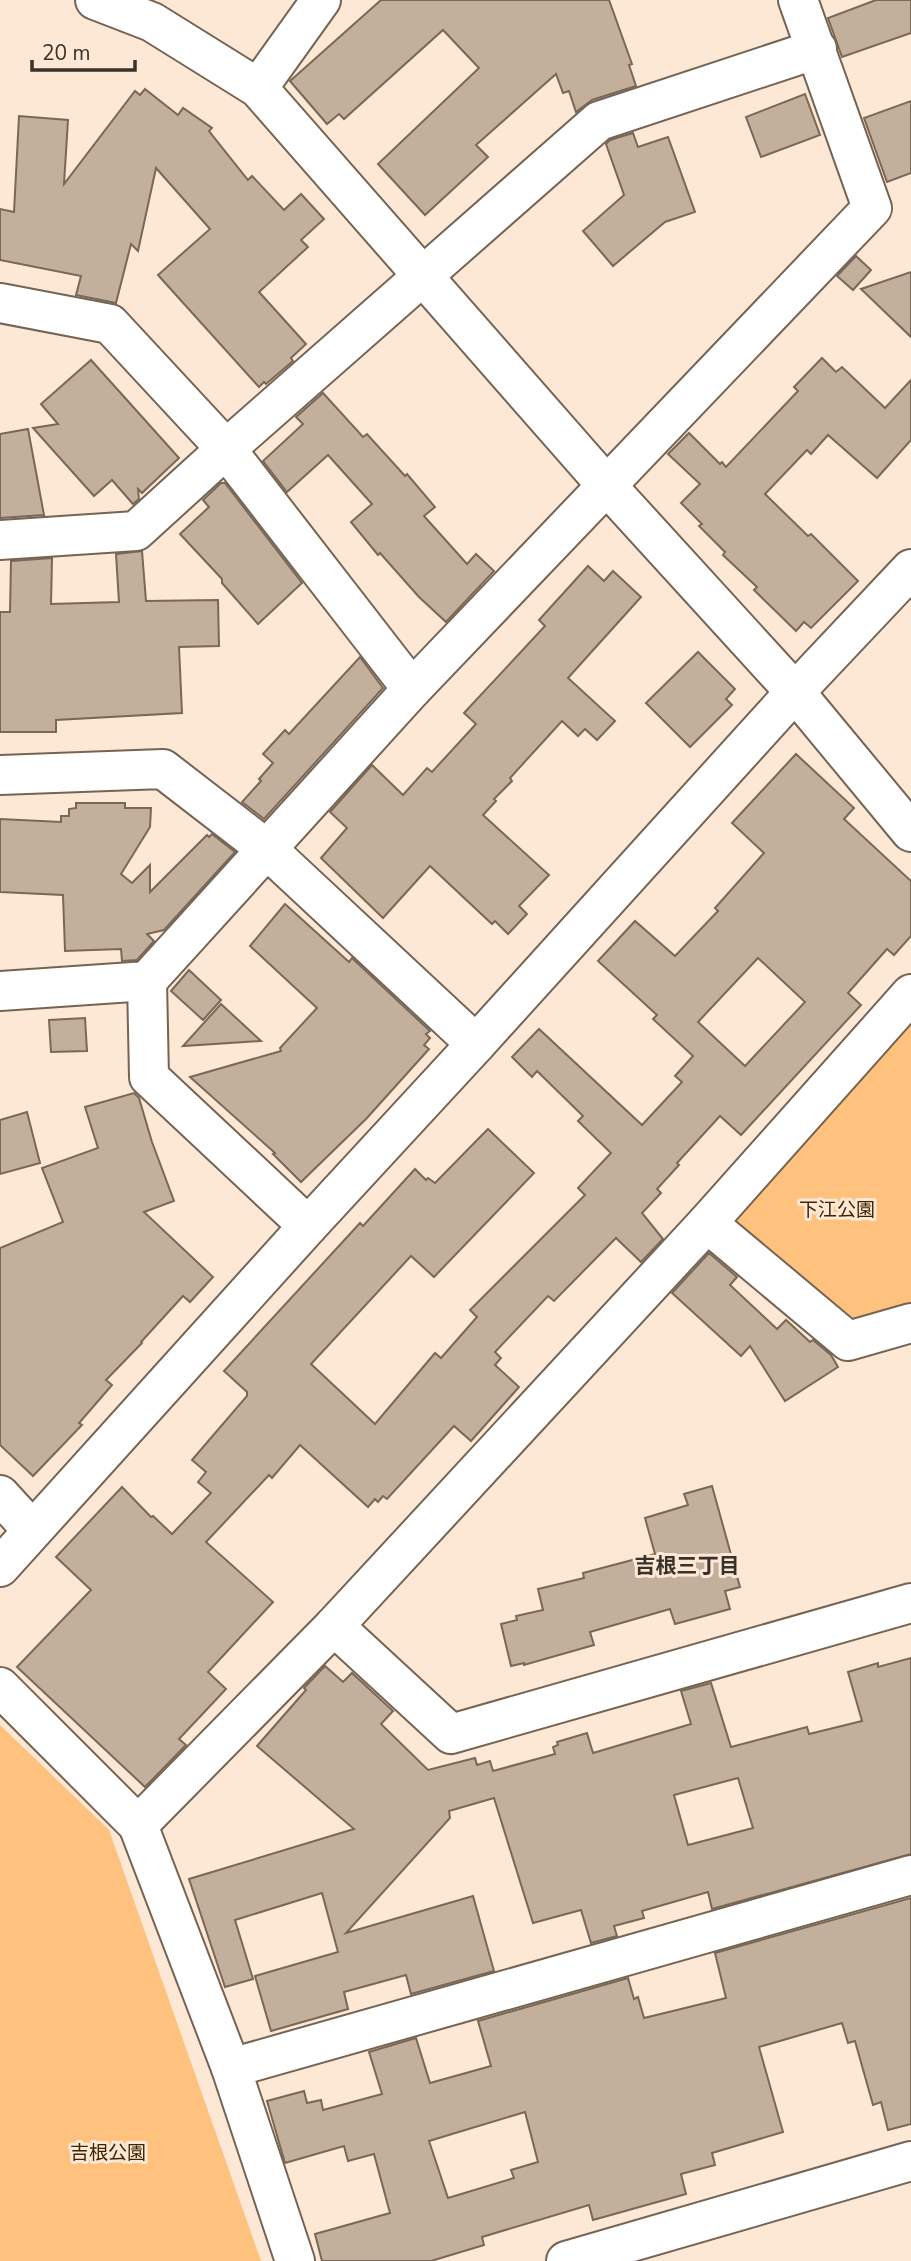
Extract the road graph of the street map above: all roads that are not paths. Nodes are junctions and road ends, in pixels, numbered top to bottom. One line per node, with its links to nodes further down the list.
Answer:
1 (94, 0): 5 (street)
2 (321, 0): 5 (street)
3 (798, 0): 4 (street)
4 (817, 49): 6 (street); 9 (street)
5 (258, 88): 6 (street)
6 (424, 276): 8 (street); 9 (street)
7 (0, 303): 8 (street)
8 (226, 449): 10 (street); 12 (street)
9 (607, 486): 12 (street); 13 (street)
10 (0, 540)
11 (911, 569): 13 (street)
12 (412, 689): 16 (street)
13 (795, 692): 15 (street); 20 (street)
14 (0, 775): 16 (street)
15 (911, 832)
16 (268, 850): 17 (street); 20 (street)
17 (147, 981): 18 (street); 22 (street)
18 (0, 991)
19 (911, 994): 21 (street)
20 (476, 1044): 22 (street)
21 (707, 1223): 23 (street); 28 (street)
22 (308, 1226): 25 (street)
23 (911, 1323)
24 (0, 1495): 25 (street)
25 (32, 1530): 26 (street)
26 (0, 1567)
27 (911, 1603): 28 (street)
28 (334, 1626): 30 (street)
29 (0, 1687): 30 (street)
30 (138, 1825): 32 (street)
31 (911, 1875): 32 (street)
32 (231, 2068): 34 (street)
33 (911, 2161): 35 (street)
34 (295, 2261)
35 (566, 2261)

